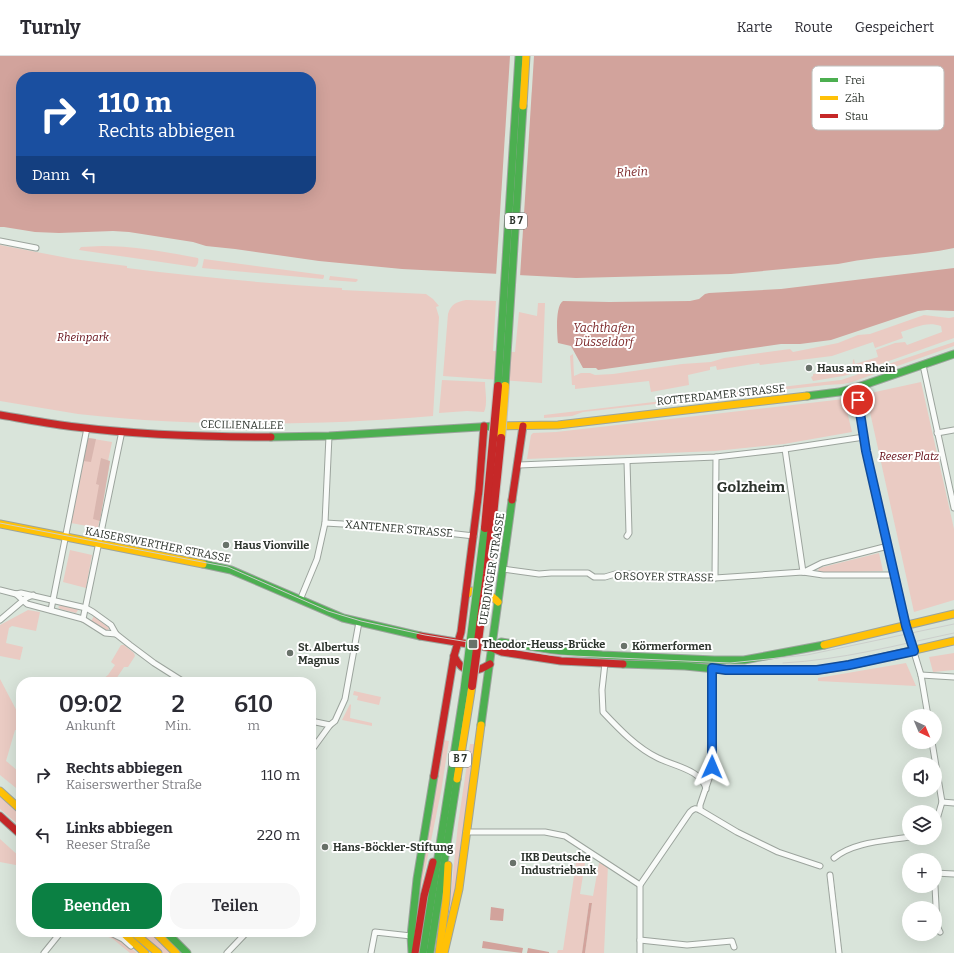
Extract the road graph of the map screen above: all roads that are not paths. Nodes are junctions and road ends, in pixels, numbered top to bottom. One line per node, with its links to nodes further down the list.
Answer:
1 (519, 56): 7 (main road, B 7)
2 (526, 56): 7 (main road, B 7)
3 (0, 241): 4 (street)
4 (36, 248)
5 (954, 354): 6 (main road, ROTTERDAMER STRASSE)
6 (923, 365): 8 (main road, ROTTERDAMER STRASSE); 15 (street)
7 (502, 386): 61 (main road, B 7, bridge)
8 (855, 388): 11 (main road, ROTTERDAMER STRASSE); 17 (street)
9 (0, 415): 12 (main road, CECILIENALLEE)
10 (484, 426): 11 (main road, ROTTERDAMER STRASSE); 16 (main road, CECILIENALLEE); 25 (main road, UERDINGER STRASSE)
11 (523, 426): 21 (main road, UERDINGER STRASSE)
12 (87, 428): 14 (main road, CECILIENALLEE); 27 (street)
13 (954, 430): 15 (street)
14 (122, 432): 16 (main road, CECILIENALLEE); 28 (street)
15 (938, 433): 22 (street)
16 (329, 436): 23 (street)
17 (864, 437): 18 (street); 29 (street)
18 (785, 449): 19 (street); 31 (street)
19 (716, 457): 20 (street); 33 (street)
20 (627, 461): 21 (street); 26 (street)
21 (519, 465): 30 (main road, UERDINGER STRASSE)
22 (954, 508)
23 (325, 523): 25 (street, XANTENER STRASSE); 39 (street)
24 (0, 524): 27 (main road, KAISERSWERTHER STRASSE)
25 (474, 536): 37 (main road, UERDINGER STRASSE)
26 (627, 536)
27 (64, 537): 28 (main road, KAISERSWERTHER STRASSE); 38 (street)
28 (98, 544): 39 (main road, KAISERSWERTHER STRASSE); 42 (street)
29 (888, 546): 31 (street, ORSOYER STRASSE); 32 (street)
30 (503, 568): 33 (street, ORSOYER STRASSE); 41 (main road, UERDINGER STRASSE)
31 (803, 572): 32 (street, ORSOYER STRASSE); 33 (street, ORSOYER STRASSE)
32 (895, 575): 48 (street)
33 (715, 578)
34 (0, 590): 35 (street)
35 (16, 594): 36 (street); 40 (street)
36 (33, 595): 38 (street); 40 (street)
37 (466, 595): 41 (main road); 51 (main road, UERDINGER STRASSE)
38 (53, 600): 42 (street); 43 (street)
39 (300, 600): 47 (main road, KAISERSWERTHER STRASSE)
40 (23, 601): 43 (street); 46 (street)
41 (498, 602): 52 (main road, UERDINGER STRASSE)
42 (86, 608): 45 (street); 49 (street)
43 (51, 610): 45 (street)
44 (954, 614): 48 (main road, KAISERSWERTHER STRASSE)
45 (83, 619): 49 (street)
46 (0, 620)
47 (359, 622): 51 (main road, KAISERSWERTHER STRASSE); 64 (street)
48 (906, 626): 52 (main road, KAISERSWERTHER STRASSE); 53 (street)
49 (116, 634): 59 (street)
50 (954, 641): 53 (main road, KAISERSWERTHER STRASSE)
51 (458, 642): 52 (main road, KAISERSWERTHER STRASSE); 54 (main road, UERDINGER STRASSE)
52 (492, 648): 55 (main road, KAISERSWERTHER STRASSE); 56 (main road, UERDINGER STRASSE)
53 (914, 651): 57 (main road, KAISERSWERTHER STRASSE); 58 (street)
54 (454, 656): 56 (main road); 86 (main road, UERDINGER STRASSE)
55 (605, 663): 57 (main road, KAISERSWERTHER STRASSE); 67 (street)
56 (490, 664): 77 (main road, UERDINGER STRASSE)
57 (712, 668): 67 (street)
58 (921, 675): 60 (street); 62 (street)
59 (176, 677)
60 (954, 677)
61 (468, 686): 76 (main road, B 7); 79 (main road, B 7)
62 (927, 709)
63 (316, 722): 64 (street)
64 (330, 725): 65 (street)
65 (316, 743)
66 (933, 749): 69 (street)
67 (706, 789): 73 (street)
68 (0, 791): 71 (main road)
69 (942, 802): 70 (street); 72 (street)
70 (954, 804)
71 (16, 805)
72 (941, 805)
73 (700, 810): 81 (street); 85 (street)
74 (0, 816): 75 (main road)
75 (16, 830)
76 (449, 832): 106 (main road, B 7); 107 (main road)
77 (466, 832): 85 (street); 108 (main road, UERDINGER STRASSE)
78 (902, 838): 80 (street)
79 (439, 846): 104 (main road); 105 (main road, B 7)
80 (834, 858)
81 (820, 866)
82 (942, 873): 83 (street)
83 (954, 874)
84 (830, 875): 110 (street)
85 (640, 885): 94 (street)
86 (411, 936): 102 (street); 103 (main road, UERDINGER STRASSE)
87 (57, 937): 96 (street)
88 (119, 937): 97 (street)
89 (127, 937): 97 (main road)
90 (139, 937): 98 (main road)
91 (160, 937): 99 (main road)
92 (171, 937): 100 (main road)
93 (242, 937): 101 (street)
94 (640, 940): 95 (street); 109 (street)
95 (734, 947)
96 (44, 953)
97 (144, 953)
98 (158, 953)
99 (176, 953)
100 (187, 953)
101 (228, 953)
102 (371, 953)
103 (412, 953)
104 (415, 953)
105 (423, 953)
106 (430, 953)
107 (439, 953)
108 (444, 953)
109 (640, 953)
110 (840, 953)

